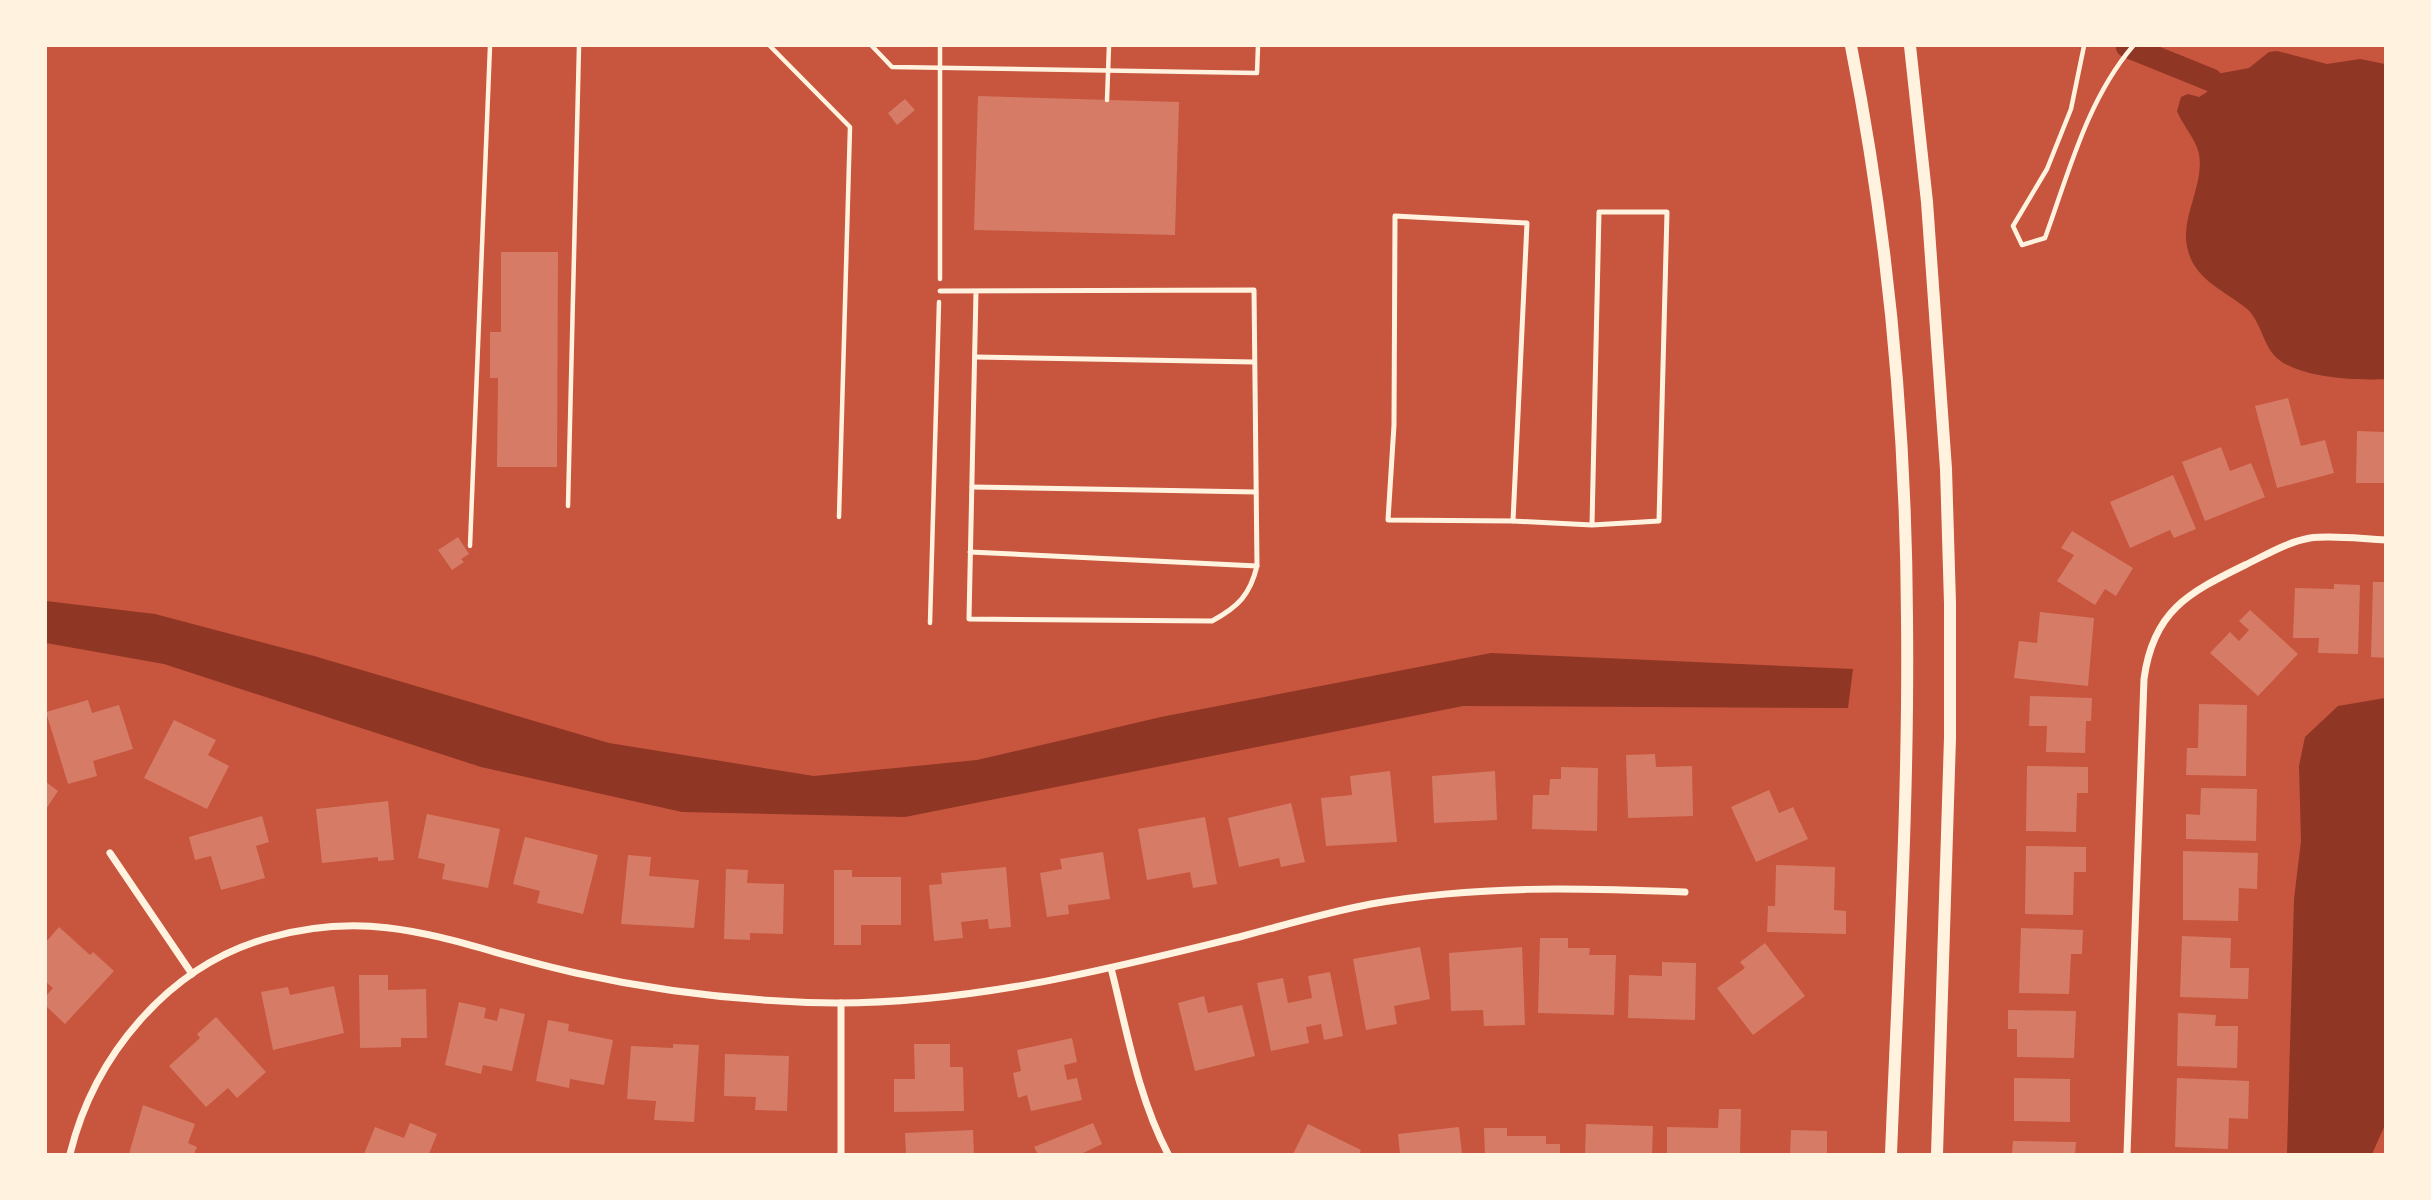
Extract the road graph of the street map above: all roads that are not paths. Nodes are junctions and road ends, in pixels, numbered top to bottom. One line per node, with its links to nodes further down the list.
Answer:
1 (1851, 46): 22 (street)
2 (1910, 46): 23 (street)
3 (940, 291): 4 (lane)
4 (976, 291): 5 (lane); 6 (lane)
5 (975, 357): 6 (lane); 7 (lane)
6 (1254, 362): 8 (lane)
7 (972, 487): 8 (lane); 12 (lane)
8 (1256, 492): 13 (lane)
9 (1513, 522): 9 (lane); 10 (lane)
10 (1592, 525): 10 (lane)
11 (2385, 540): 24 (street)
12 (970, 552): 13 (lane); 13 (lane)
13 (1257, 566)
14 (110, 853): 17 (street)
15 (1685, 892): 16 (street)
16 (1111, 968): 18 (street); 21 (street)
17 (192, 974): 18 (street); 19 (street)
18 (841, 1003): 20 (street)
19 (70, 1154)
20 (841, 1154)
21 (1168, 1154)
22 (1891, 1154)
23 (1937, 1154)
24 (2127, 1154)

